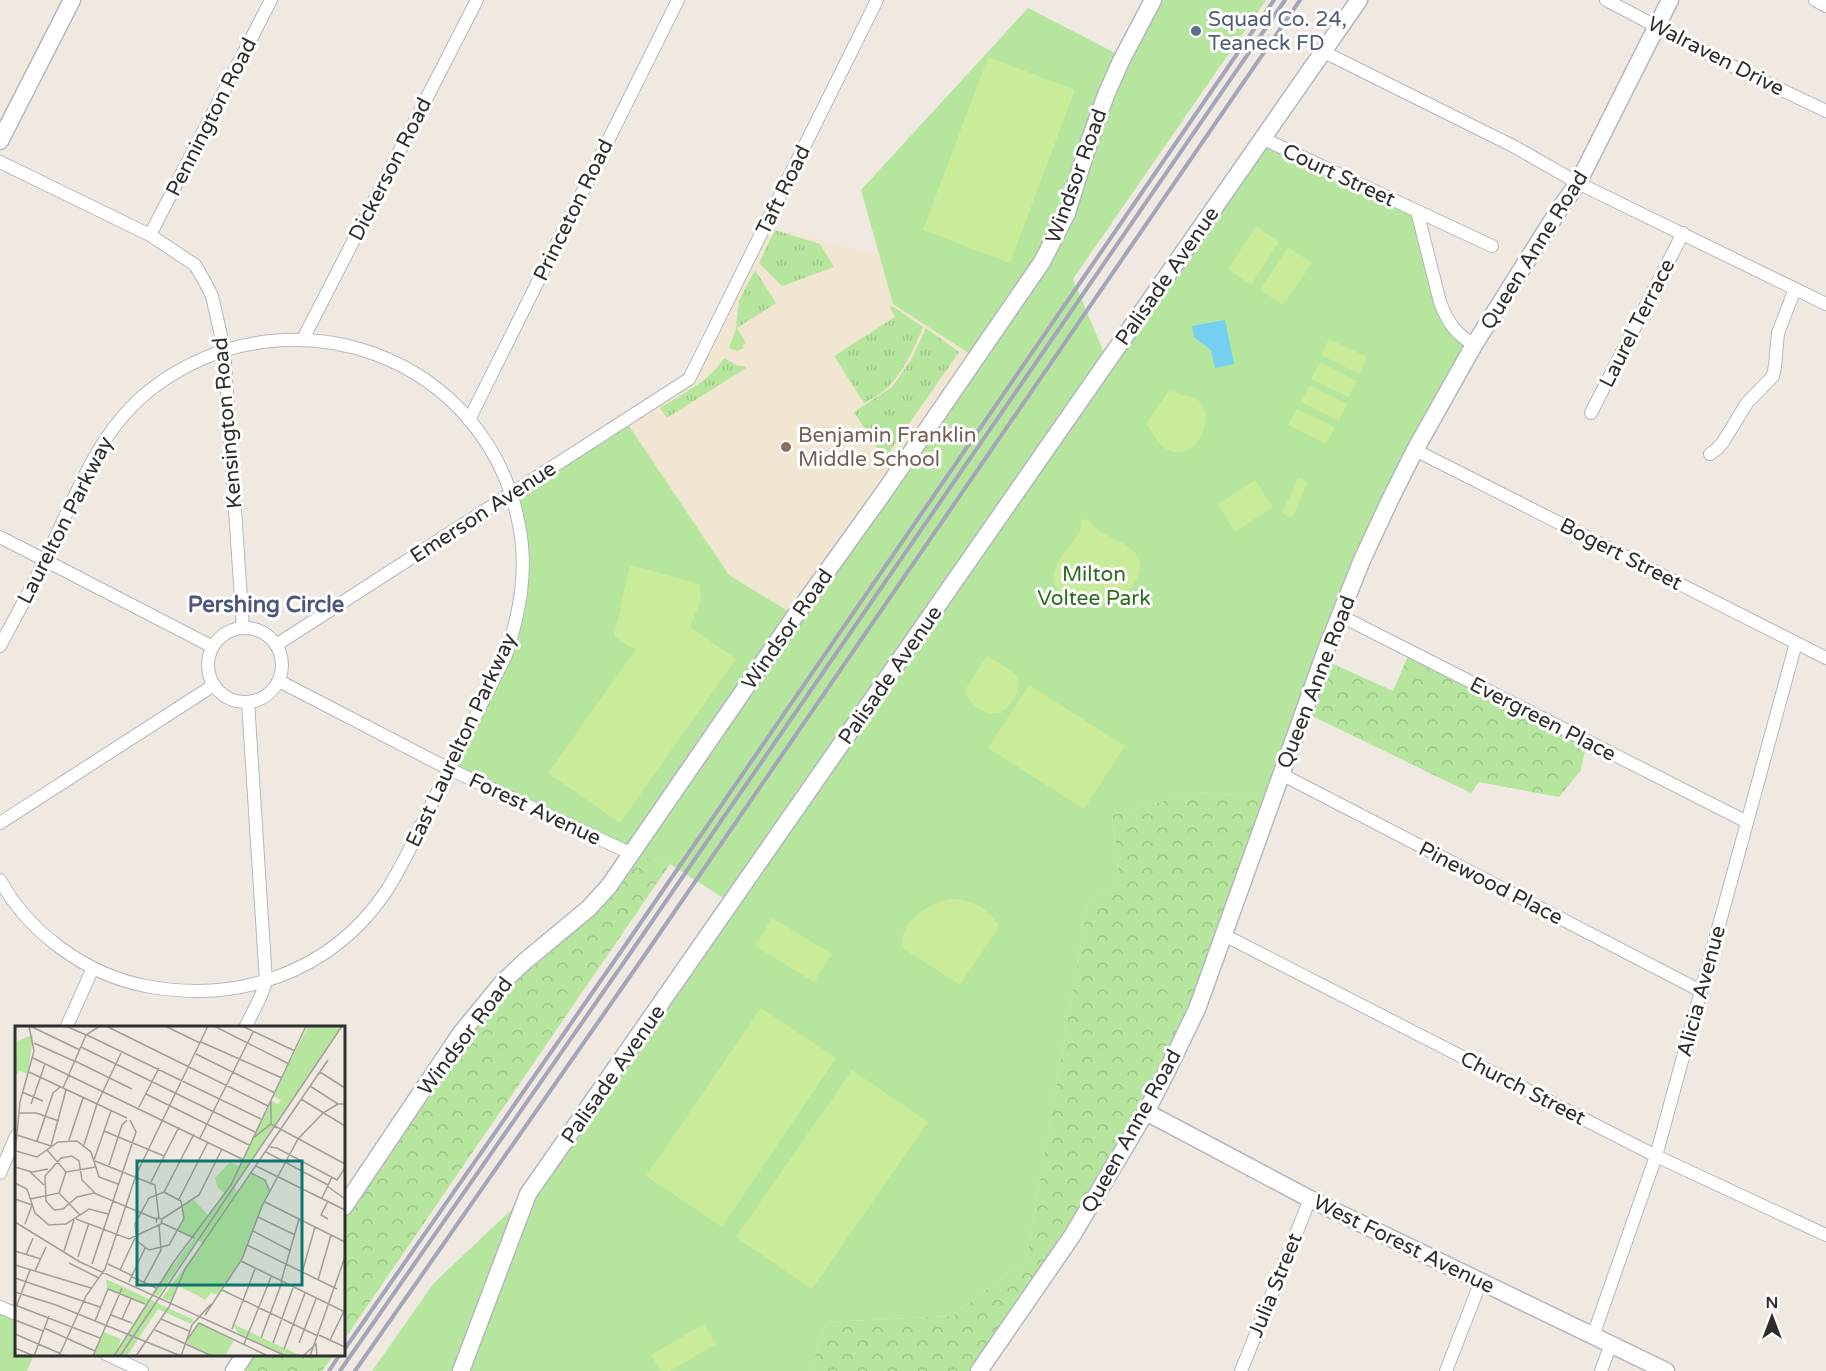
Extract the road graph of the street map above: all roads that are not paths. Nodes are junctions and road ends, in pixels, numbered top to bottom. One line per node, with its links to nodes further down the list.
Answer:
1 (72, 0): 16 (street)
2 (272, 0): 21 (street, Pennington Road)
3 (477, 0): 25 (street, Dickerson Road)
4 (678, 0): 30 (street, Princeton Road)
5 (878, 0): 28 (street, Taft Road)
6 (1153, 0): 50 (street, Windsor Road)
7 (1359, 0): 13 (street, Palisade Avenue)
8 (1606, 0): 12 (street, Walraven Drive)
9 (1670, 0): 12 (street, Queen Anne Road)
10 (1815, 0): 11 (street)
11 (1826, 6)
12 (1657, 26): 14 (street, Walraven Drive); 18 (street, Queen Anne Road)
13 (1322, 51): 15 (street, Palisade Avenue); 18 (street)
14 (1826, 111)
15 (1262, 138): 19 (street, Court Street); 74 (street, Palisade Avenue)
16 (0, 141)
17 (0, 162): 21 (street, Kensington Road)
18 (1578, 183): 20 (street); 26 (street, Queen Anne Road)
19 (1417, 211): 22 (street, Court Street); 26 (street, Court Street)
20 (1683, 233): 23 (street); 29 (street, Laurel Terrace)
21 (150, 235): 27 (street, Kensington Road)
22 (1492, 246)
23 (1795, 289): 24 (street); 32 (street)
24 (1826, 304)
25 (303, 339): 27 (street, Laurelton Parkway); 30 (street, East Laurelton Parkway)
26 (1474, 345): 31 (street, Queen Anne Road)
27 (224, 350): 35 (street, Laurelton Parkway); 37 (street, Kensington Road)
28 (689, 379): 33 (street, Emerson Avenue)
29 (1591, 413)
30 (469, 420): 33 (street, East Laurelton Parkway)
31 (1415, 450): 36 (street, Queen Anne Road); 38 (street, Bogert Street)
32 (1710, 454)
33 (511, 494): 39 (street, Emerson Avenue); 46 (street, East Laurelton Parkway)
34 (0, 537): 35 (street)
35 (45, 561): 40 (street, Laurelton Parkway); 41 (street)
36 (1340, 615): 47 (street, Queen Anne Road); 48 (street, Evergreen Place)
37 (243, 628): 39 (street); 41 (street)
38 (1796, 643): 42 (street, Bogert Street); 48 (street, Alicia Avenue)
39 (276, 645): 43 (street)
40 (0, 646)
41 (213, 647): 44 (street)
42 (1826, 658)
43 (279, 681): 45 (street); 46 (street, Forest Avenue)
44 (214, 685): 45 (street); 49 (street)
45 (248, 702): 54 (street)
46 (449, 769): 50 (street, Forest Avenue); 54 (street, East Laurelton Parkway)
47 (1281, 774): 52 (street, Queen Anne Road); 55 (street, Pinewood Place)
48 (1747, 822): 55 (street, Alicia Avenue)
49 (0, 823)
50 (632, 855): 63 (street, Windsor Road)
51 (0, 880): 53 (street, East Laurelton Parkway)
52 (1224, 935): 58 (street, Queen Anne Road); 60 (street, Church Street)
53 (93, 968): 54 (street, East Laurelton Parkway); 56 (street)
54 (266, 982): 57 (street)
55 (1701, 992): 60 (street, Alicia Avenue)
56 (67, 1026)
57 (246, 1026)
58 (1146, 1112): 62 (street, West Forest Avenue); 75 (street, Queen Anne Road)
59 (15, 1138): 61 (street)
60 (1656, 1156): 64 (street, Church Street); 68 (street, Alicia Avenue)
61 (0, 1173)
62 (1310, 1198): 65 (street, West Forest Avenue); 76 (street, Julia Street)
63 (345, 1206)
64 (1826, 1235)
65 (1481, 1281): 68 (street, West Forest Avenue); 77 (street)
66 (0, 1307): 67 (street)
67 (15, 1314)
68 (1593, 1336): 69 (street, West Forest Avenue)
69 (1611, 1344): 78 (street); 79 (street, West Forest Avenue)
70 (110, 1356): 72 (street)
71 (244, 1356): 73 (street)
72 (142, 1371)
73 (234, 1371)
74 (461, 1371)
75 (979, 1371)
76 (1240, 1371)
77 (1446, 1371)
78 (1601, 1371)
79 (1666, 1371)

